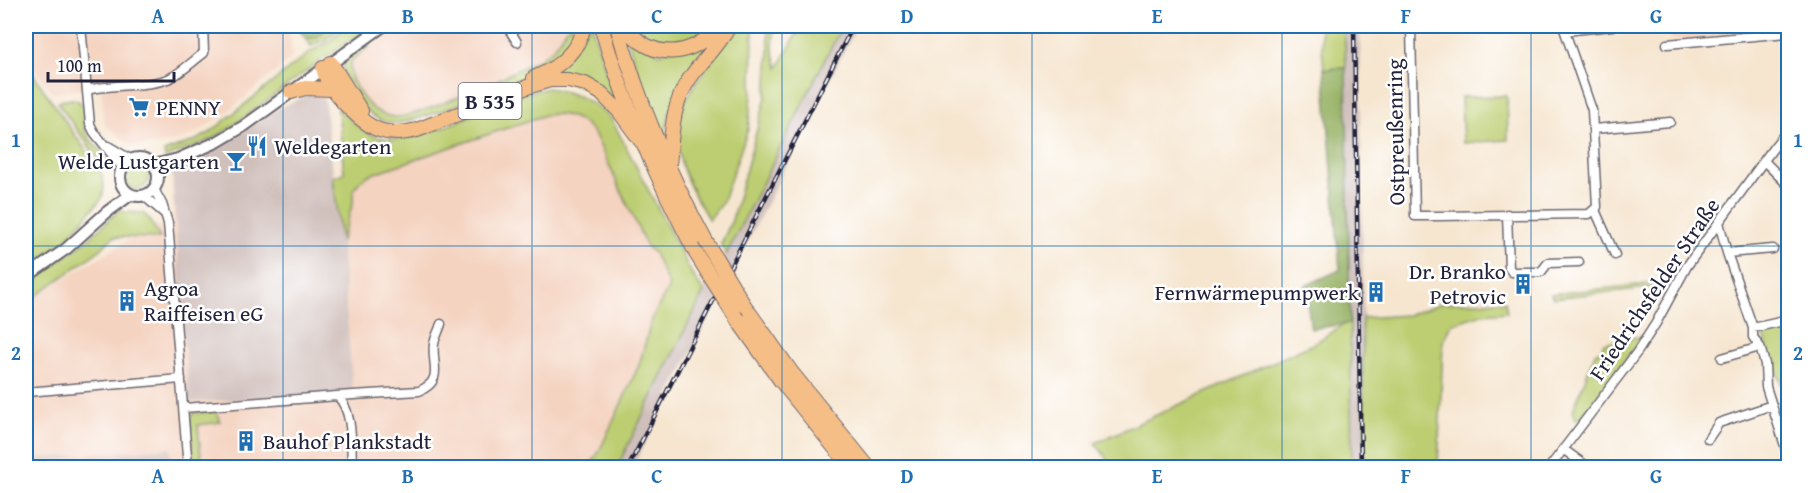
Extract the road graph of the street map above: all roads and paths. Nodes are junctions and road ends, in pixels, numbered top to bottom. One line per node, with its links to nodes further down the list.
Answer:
1 (81, 26): 19 (street)
2 (203, 26): 19 (street)
3 (383, 26): 17 (street)
4 (507, 26): 15 (street)
5 (584, 26): 17 (highway, B 535)
6 (601, 26): 24 (highway, B 535)
7 (617, 26): 29 (highway)
8 (625, 26): 9 (highway)
9 (718, 26)
10 (729, 26): 29 (highway)
11 (1412, 26): 36 (street, Ostpreußenring)
12 (1612, 26): 13 (street)
13 (1564, 28): 22 (street)
14 (1788, 33): 16 (street)
15 (517, 42)
16 (1667, 44)
17 (327, 65): 18 (highway, B 535); 20 (street)
18 (331, 89): 20 (highway); 24 (highway, B 535)
19 (87, 90): 27 (street)
20 (291, 92): 25 (street)
21 (1670, 122): 22 (street)
22 (1594, 129): 35 (street)
23 (1788, 130): 26 (street, Friedrichsfelder Straße)
24 (641, 141): 59 (highway, B 535, bridge)
25 (178, 159): 28 (street); 30 (street)
26 (1764, 161): 31 (street); 38 (street, Friedrichsfelder Straße)
27 (126, 163): 28 (street); 33 (street)
28 (154, 165): 30 (street)
29 (669, 168): 60 (highway, bridge)
30 (158, 176): 32 (street)
31 (1788, 185)
32 (154, 189): 34 (street); 37 (street)
33 (126, 191): 34 (street); 43 (street)
34 (144, 196): 37 (street)
35 (1595, 210): 36 (street, Ostpreußenring); 41 (street)
36 (1507, 214): 42 (street)
37 (165, 215): 49 (street)
38 (1719, 222): 40 (street); 55 (street, Friedrichsfelder Straße)
39 (1773, 249): 40 (street)
40 (1727, 253): 46 (street)
41 (1615, 255)
42 (1579, 262)
43 (26, 277)
44 (1788, 320): 46 (street)
45 (441, 324): 51 (street)
46 (1753, 328): 47 (street)
47 (1760, 347): 48 (street); 52 (street)
48 (1722, 358)
49 (181, 379): 50 (street); 53 (street)
50 (26, 392)
51 (338, 396): 53 (street); 58 (street)
52 (1772, 405): 54 (street); 56 (street)
53 (184, 408): 57 (street)
54 (1708, 438)
55 (1563, 449): 61 (street, Friedrichsfelder Straße); 62 (street)
56 (1788, 455)
57 (188, 468)
58 (352, 468)
59 (850, 468)
60 (868, 468)
61 (1549, 468)
62 (1589, 468)

